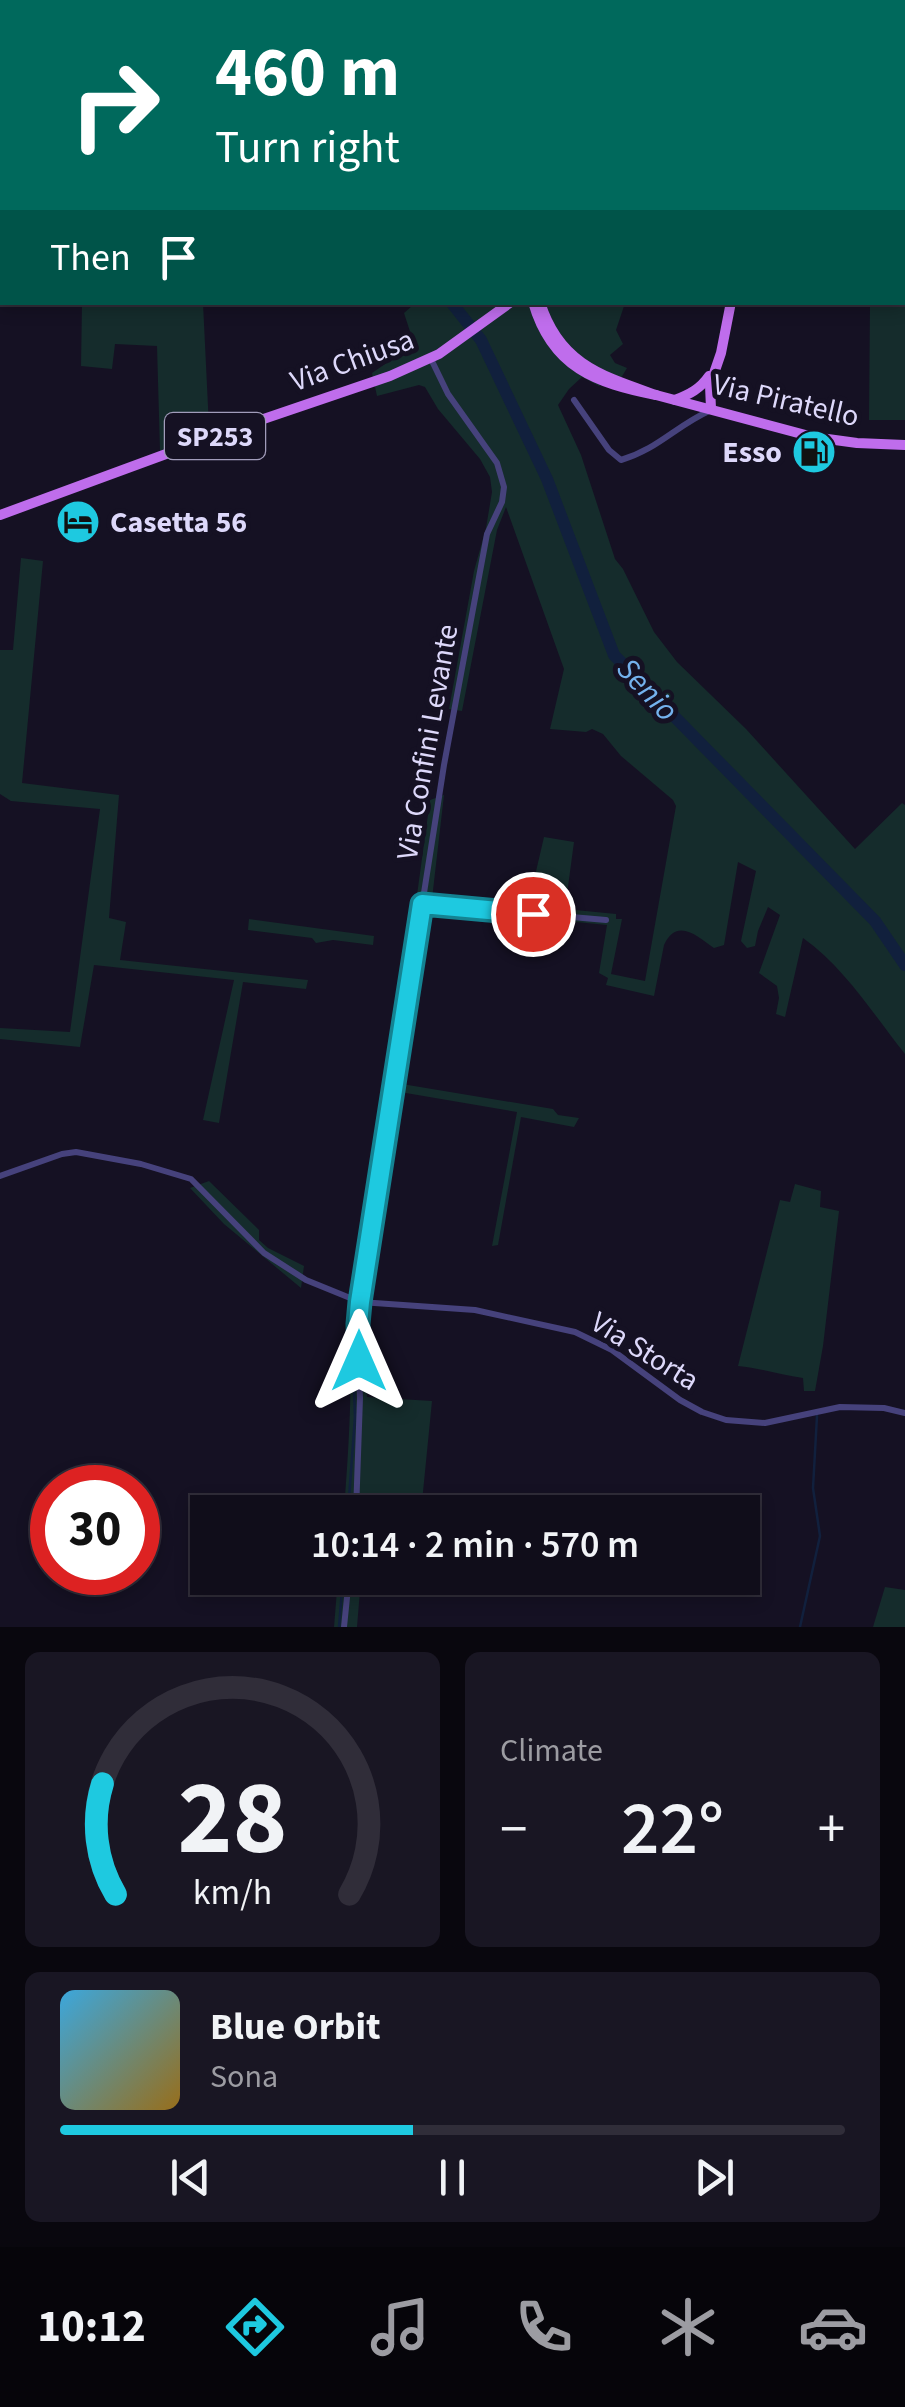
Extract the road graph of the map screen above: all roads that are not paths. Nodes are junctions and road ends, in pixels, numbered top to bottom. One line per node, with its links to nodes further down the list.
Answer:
1 (507, 305): 4 (main road, SP253)
2 (539, 305): 7 (main road, Via Piratello)
3 (729, 305): 5 (main road)
4 (435, 356): 10 (main road, Via Chiusa / SP253); 11 (street, Via Confini Levante)
5 (716, 367): 7 (main road); 8 (main road)
6 (574, 400): 8 (street)
7 (675, 400): 8 (main road, Via Piratello)
8 (712, 409): 9 (main road, Via Piratello)
9 (905, 446)
10 (0, 515)
11 (422, 904): 12 (street); 14 (street, Via Confini Levante)
12 (606, 920)
13 (0, 1176): 14 (street, Via Storta)
14 (360, 1302): 15 (street, Via Storta); 16 (street, Via Confini Levante)
15 (905, 1413)
16 (357, 1495)
17 (347, 1595): 18 (street)
18 (344, 1627)

